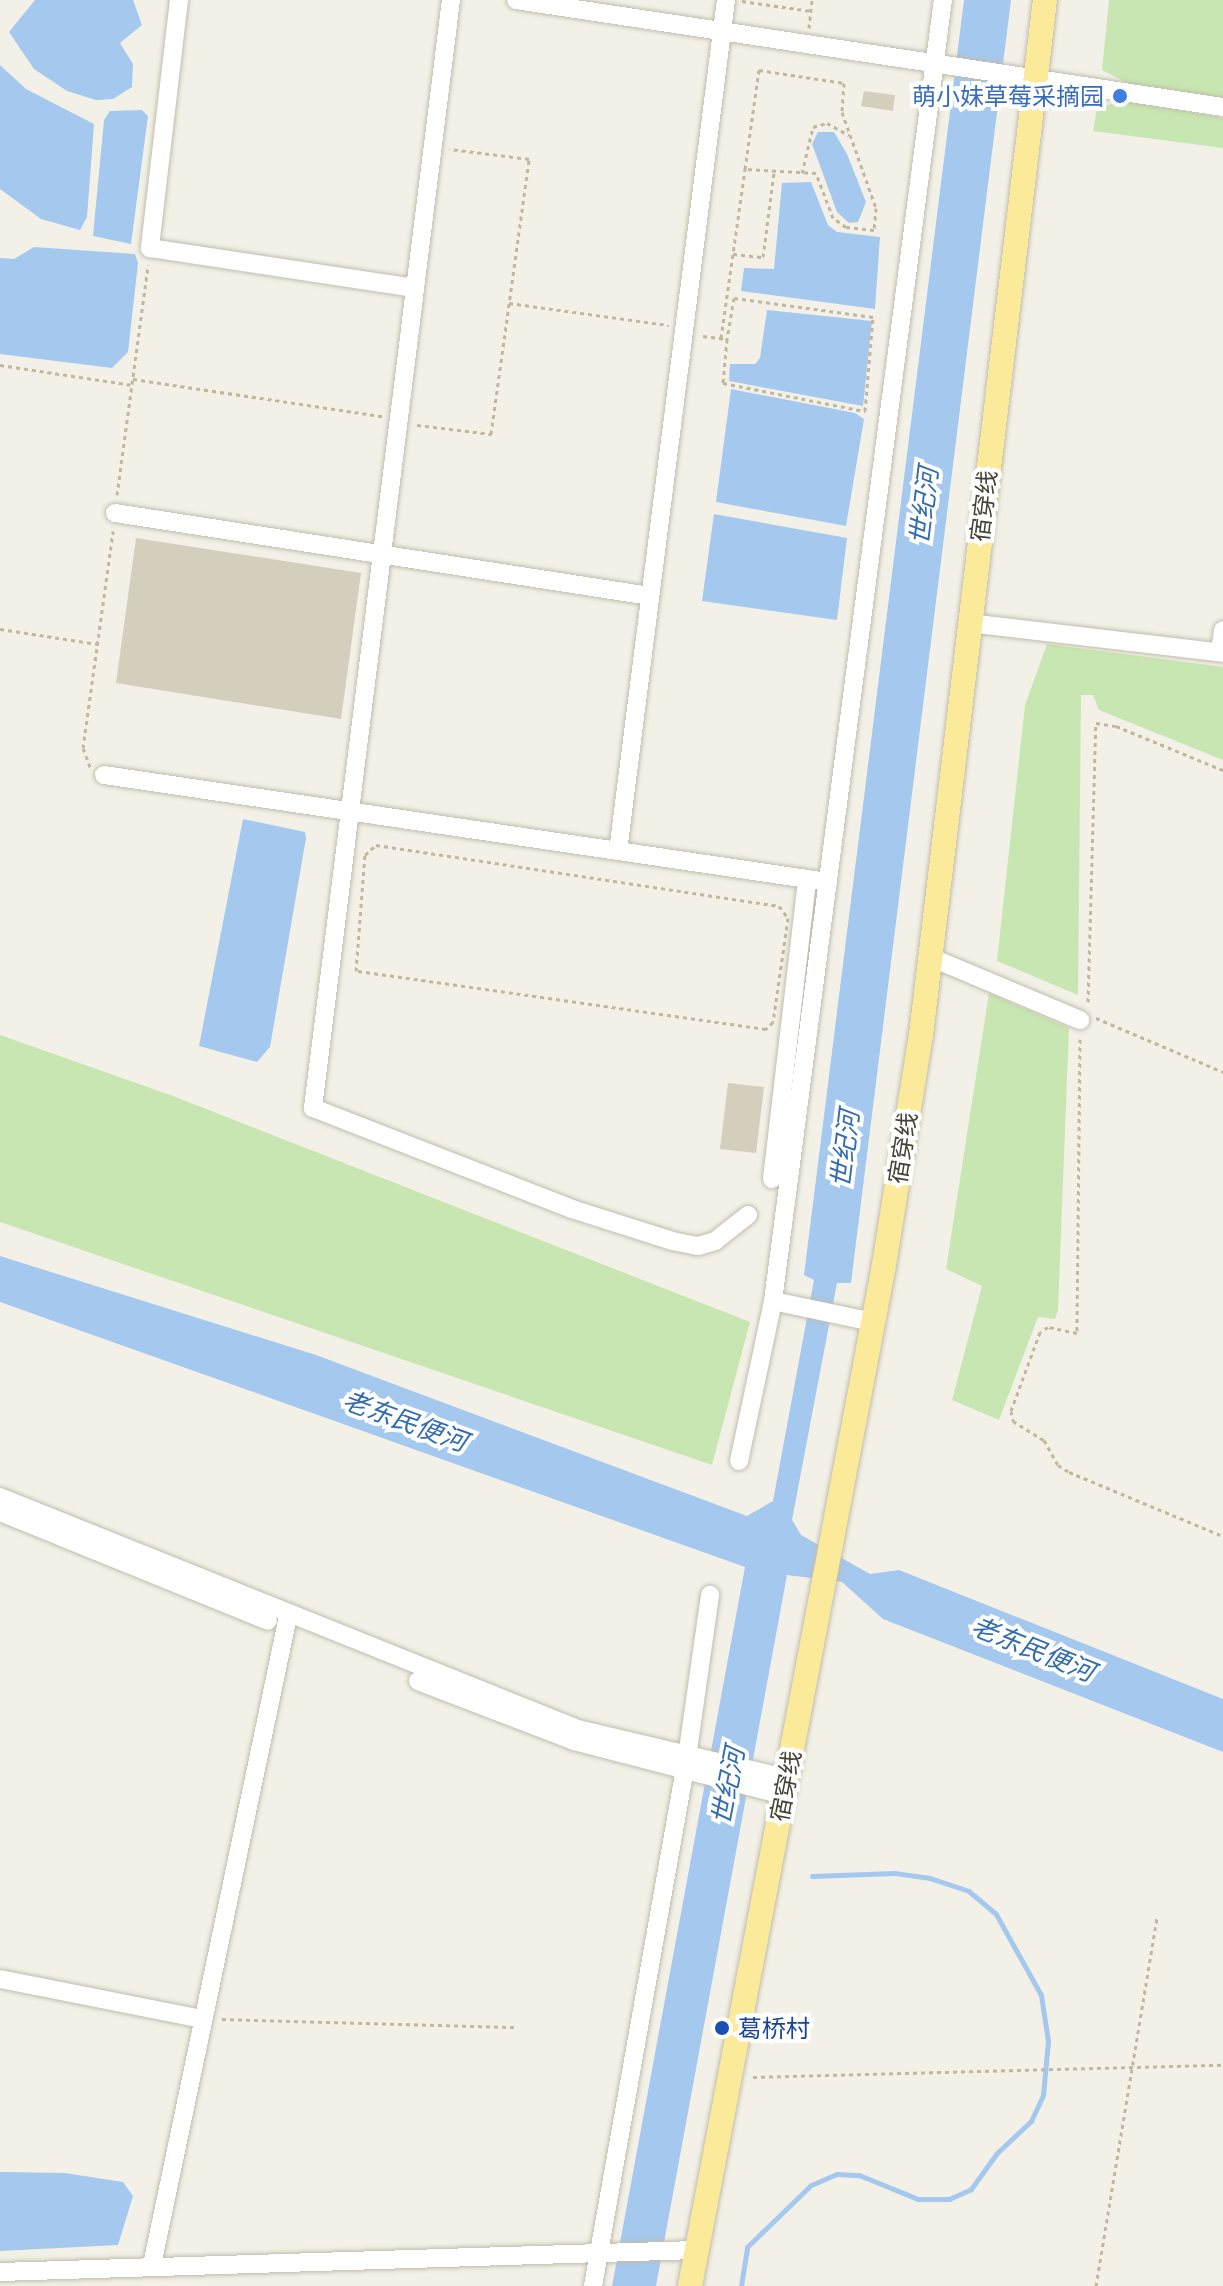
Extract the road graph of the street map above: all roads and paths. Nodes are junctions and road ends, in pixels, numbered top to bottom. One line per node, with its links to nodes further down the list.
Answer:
1 (179, 0): 24 (street)
2 (451, 0): 19 (street)
3 (516, 0): 10 (street)
4 (726, 0): 13 (street)
5 (738, 0): 11 (path)
6 (777, 0): 11 (path)
7 (812, 0): 12 (path)
8 (943, 0): 15 (street)
9 (1045, 0): 16 (main road, 宿穿线)
10 (589, 6): 13 (street)
11 (776, 6): 12 (path)
12 (811, 11): 14 (path)
13 (722, 31): 14 (street); 26 (street)
14 (807, 44): 15 (street)
15 (941, 64): 16 (street); 46 (street)
16 (1025, 76): 17 (street); 36 (main road, 宿穿线)
17 (1223, 107)
18 (851, 137): 20 (path); 22 (path); 22 (path)
19 (432, 146): 24 (street); 25 (path)
20 (745, 169): 21 (path); 23 (path)
21 (774, 172): 22 (path); 23 (path)
22 (802, 173)
23 (733, 254): 27 (path)
24 (414, 288): 32 (street)
25 (509, 303): 26 (path); 32 (path)
26 (684, 330): 27 (path); 35 (street)
27 (721, 338): 28 (path)
28 (727, 339): 28 (path)
29 (0, 365): 31 (path)
30 (133, 379): 32 (path)
31 (132, 385)
32 (398, 420): 34 (street)
33 (115, 513): 34 (street)
34 (381, 555): 35 (street); 43 (street)
35 (650, 596): 44 (street)
36 (969, 623): 40 (street); 47 (main road, 宿穿线)
37 (0, 629): 39 (path)
38 (1223, 630): 40 (street)
39 (98, 644)
40 (1222, 653)
41 (1223, 770): 49 (path)
42 (104, 775): 43 (street)
43 (348, 810): 44 (street); 52 (street)
44 (618, 851): 45 (street)
45 (807, 879): 46 (street); 48 (street)
46 (828, 882): 53 (street)
47 (930, 957): 49 (street); 54 (main road, 宿穿线)
48 (785, 1006): 48 (path); 51 (street)
49 (1082, 1017): 50 (path); 58 (path)
50 (1223, 1072)
51 (772, 1179)
52 (748, 1215)
53 (782, 1303): 54 (street); 55 (street)
54 (862, 1319): 62 (main road, 宿穿线)
55 (739, 1461)
56 (0, 1497): 60 (street)
57 (0, 1512): 60 (street)
58 (1223, 1536)
59 (710, 1595): 61 (street)
60 (286, 1621): 61 (street); 65 (street)
61 (691, 1766): 62 (street); 71 (street)
62 (773, 1784): 69 (main road, 宿穿线)
63 (1157, 1916): 68 (path)
64 (0, 1979): 65 (street)
65 (202, 2019): 66 (path); 72 (street)
66 (517, 2027)
67 (1223, 2065): 68 (path)
68 (1132, 2067): 69 (path); 76 (path)
69 (729, 2078): 70 (main road, 宿穿线)
70 (685, 2250): 71 (street); 75 (main road, 宿穿线)
71 (604, 2252): 72 (street); 74 (street)
72 (152, 2265): 73 (street)
73 (0, 2272)
74 (593, 2286)
75 (690, 2286)
76 (1096, 2286)

